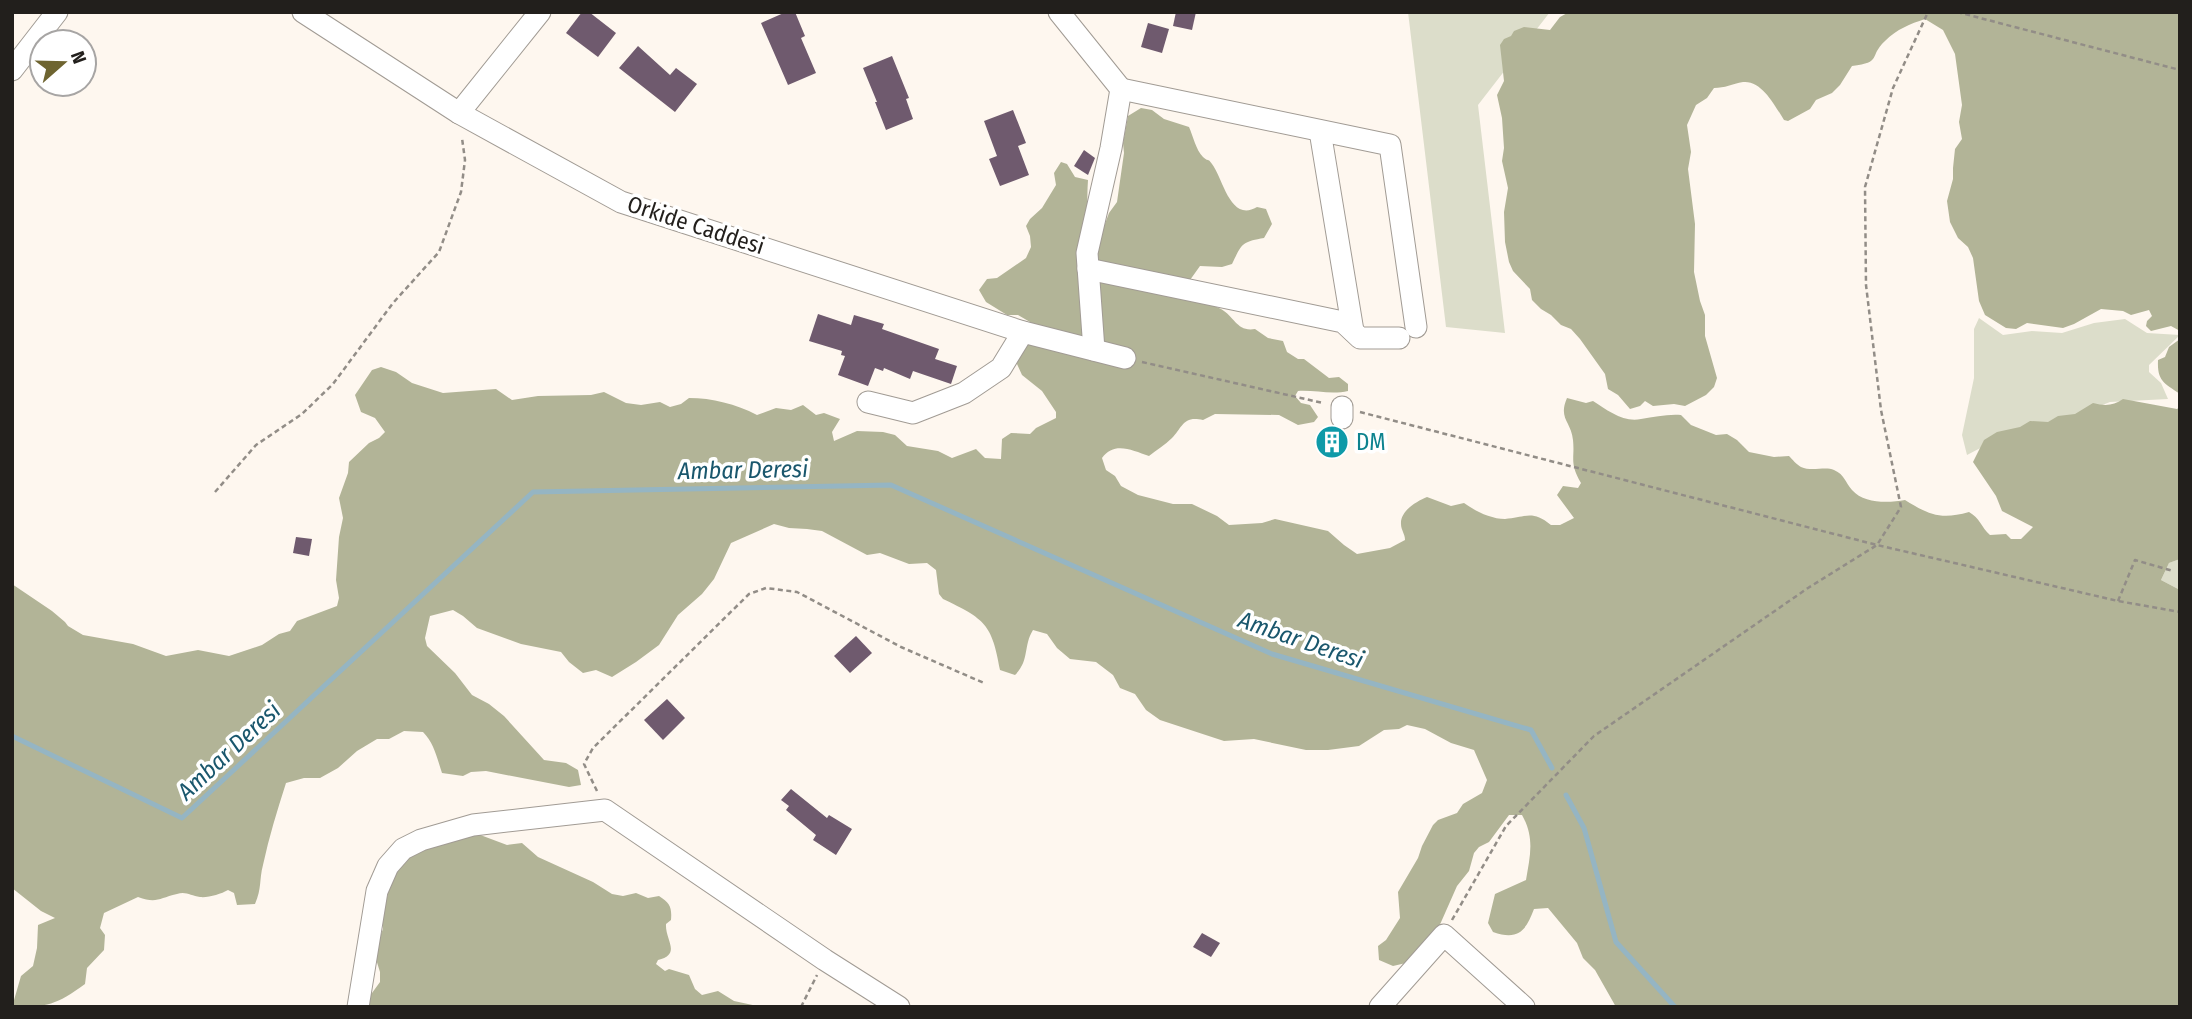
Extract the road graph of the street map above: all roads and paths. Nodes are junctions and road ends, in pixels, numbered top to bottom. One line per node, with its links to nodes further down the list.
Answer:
1 (57, 12): 7 (street)
2 (303, 12): 10 (street, Orkide Caddesi)
3 (540, 12): 10 (street)
4 (1059, 12): 9 (street)
5 (1928, 12): 19 (path)
6 (1957, 12): 8 (path)
7 (12, 70)
8 (2180, 70)
9 (1121, 89): 11 (street); 12 (street)
10 (458, 113): 14 (street, Orkide Caddesi); 18 (path)
11 (1320, 131): 13 (street); 13 (street)
12 (1088, 269): 13 (street); 15 (street)
13 (1353, 331)
14 (1023, 332): 15 (street, Orkide Caddesi); 17 (street)
15 (1094, 351): 16 (street, Orkide Caddesi)
16 (1125, 358): 19 (path)
17 (868, 401)
18 (215, 492)
19 (1877, 545): 21 (path); 25 (path)
20 (2173, 571): 21 (path)
21 (2118, 601): 22 (path)
22 (2180, 612)
23 (984, 682): 24 (path)
24 (605, 810): 26 (street); 27 (street)
25 (1444, 935): 30 (street); 31 (street)
26 (825, 960): 28 (path); 29 (street)
27 (358, 1007)
28 (801, 1007)
29 (899, 1007)
30 (1380, 1007)
31 (1524, 1007)

